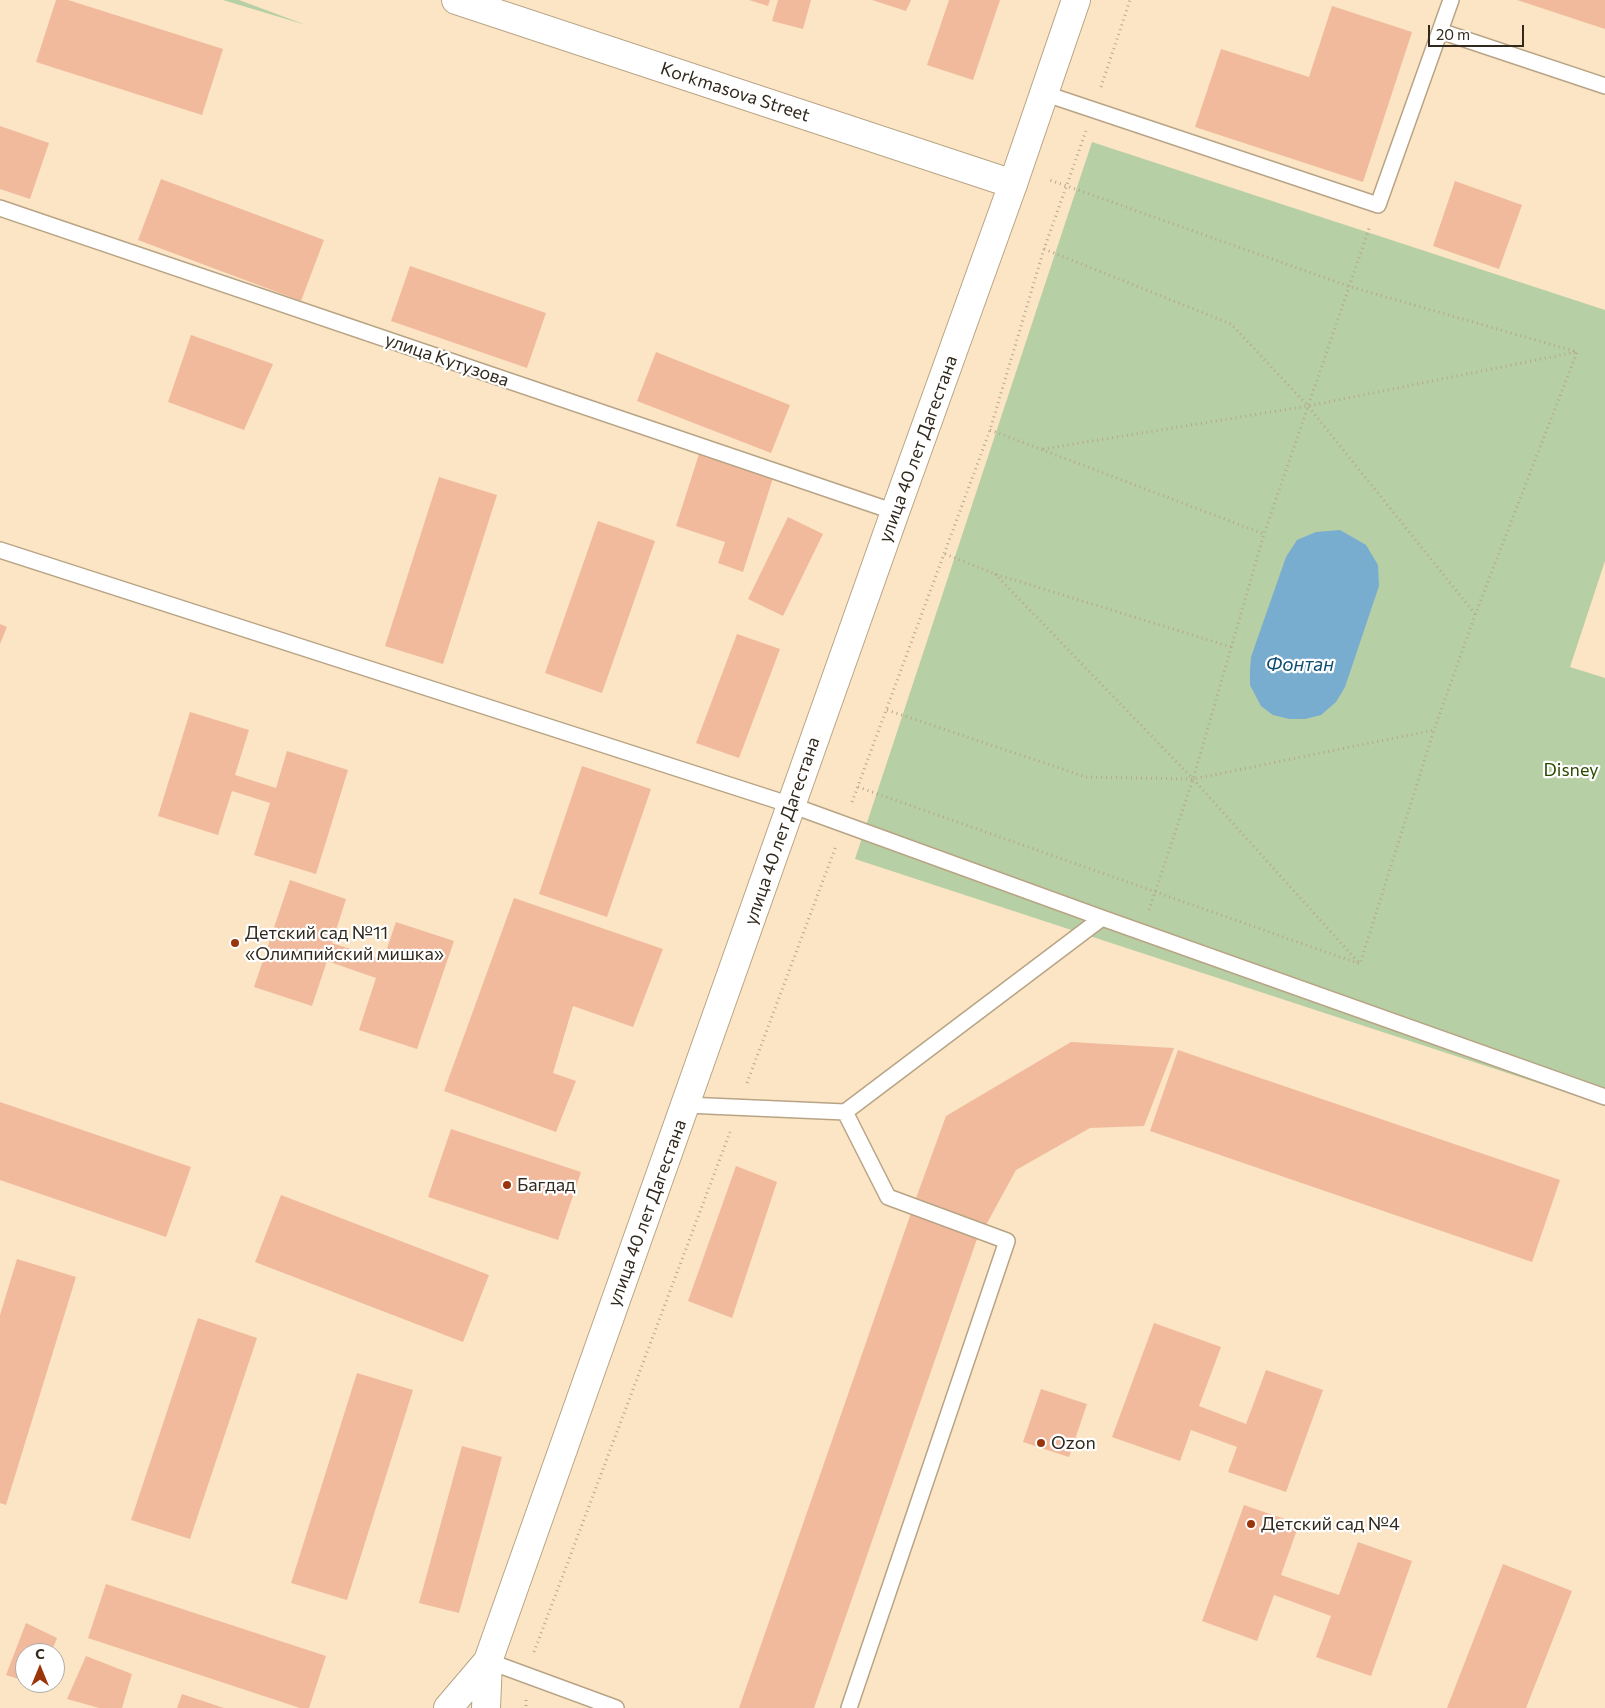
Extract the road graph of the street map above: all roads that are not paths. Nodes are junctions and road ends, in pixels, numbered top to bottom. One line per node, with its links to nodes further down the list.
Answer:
1 (456, 0): 7 (street, Korkmasova Street)
2 (1076, 0): 6 (street, улица 40 лет Дагестана)
3 (1451, 0): 4 (lane)
4 (1440, 31): 5 (lane); 6 (lane)
5 (1605, 86)
6 (1043, 93): 7 (street, улица 40 лет Дагестана)
7 (1013, 184): 9 (street, улица 40 лет Дагестана)
8 (0, 208): 9 (lane, улица Кутузова)
9 (895, 512): 11 (street, улица 40 лет Дагестана)
10 (0, 550): 11 (lane)
11 (791, 805): 12 (lane); 14 (street, улица 40 лет Дагестана)
12 (1102, 918): 13 (lane); 15 (lane)
13 (1605, 1097)
14 (686, 1104): 15 (lane); 16 (street, улица 40 лет Дагестана)
15 (845, 1112): 20 (lane)
16 (488, 1662): 17 (street); 18 (street); 19 (lane)
17 (448, 1708)
18 (486, 1708)
19 (616, 1708)
20 (849, 1708)

